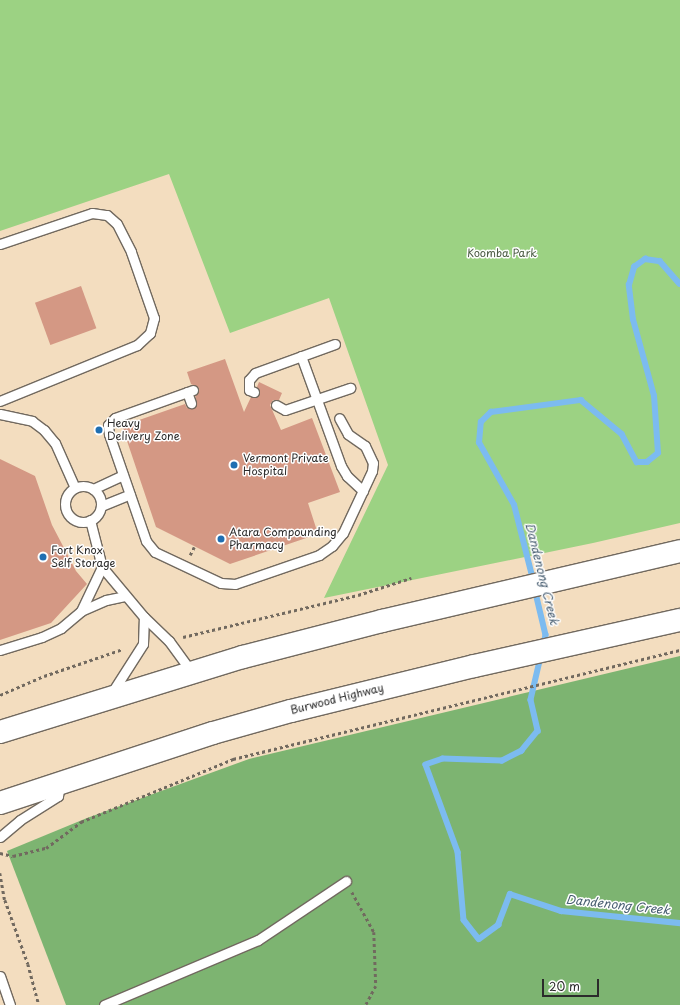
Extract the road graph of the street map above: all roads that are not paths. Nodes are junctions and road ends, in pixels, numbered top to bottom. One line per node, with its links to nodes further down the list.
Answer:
1 (0, 244): 7 (lane)
2 (335, 344): 3 (lane)
3 (301, 356): 5 (lane); 6 (lane)
4 (350, 388): 6 (lane)
5 (254, 392)
6 (316, 400): 9 (lane); 17 (lane)
7 (0, 401)
8 (191, 403): 10 (lane)
9 (276, 405)
10 (139, 410): 13 (lane); 14 (lane)
11 (0, 414): 15 (lane)
12 (339, 418): 17 (lane)
13 (143, 419)
14 (123, 475): 16 (lane); 18 (lane)
15 (75, 488): 16 (lane); 20 (lane)
16 (93, 489): 19 (lane)
17 (363, 491): 18 (lane)
18 (130, 494): 19 (lane)
19 (101, 506): 20 (lane)
20 (90, 520): 22 (lane)
21 (680, 551): 28 (highway)
22 (102, 566): 23 (lane); 24 (lane)
23 (125, 596): 24 (lane); 25 (lane)
24 (81, 611): 27 (lane)
25 (144, 617): 28 (lane); 29 (lane)
26 (680, 620): 31 (highway, Burwood Highway)
27 (0, 650)
28 (191, 672): 29 (highway)
29 (109, 697): 30 (highway)
30 (0, 732)
31 (61, 781): 32 (highway, Burwood Highway); 33 (lane)
32 (0, 803)
33 (0, 837)
34 (346, 882): 37 (lane)
35 (0, 976): 36 (lane)
36 (10, 1005)
37 (104, 1005)

